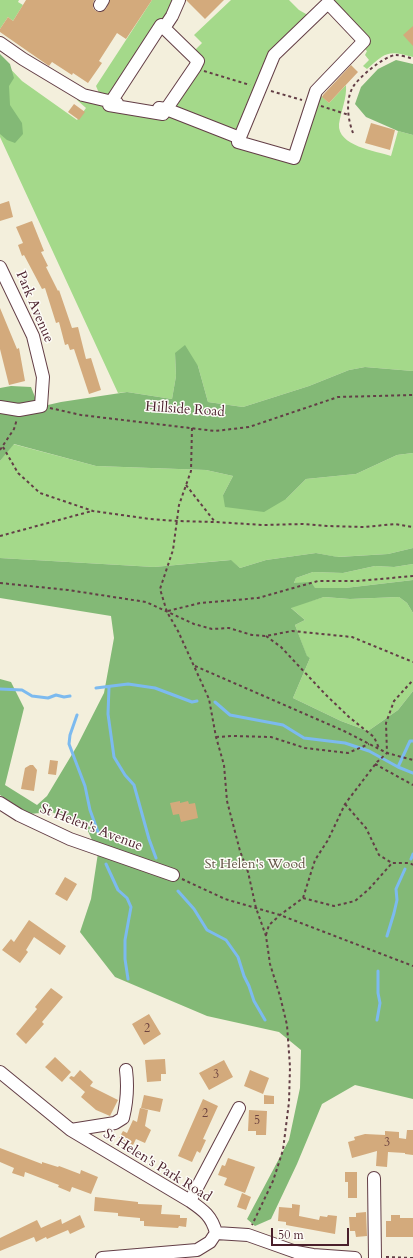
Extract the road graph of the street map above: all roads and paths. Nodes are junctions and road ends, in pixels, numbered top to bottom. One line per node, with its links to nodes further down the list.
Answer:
1 (179, 0): 2 (street)
2 (164, 28): 5 (street); 7 (street)
3 (0, 43): 5 (street)
4 (413, 59): 8 (path)
5 (111, 102): 7 (street)
6 (312, 103): 8 (path); 10 (street); 10 (street)
7 (166, 109): 10 (street)
8 (349, 115): 9 (path)
9 (353, 133)
10 (240, 138)
11 (0, 267): 13 (street, Park Avenue)
12 (413, 395): 16 (path, Hillside Road)
13 (41, 406): 15 (street); 16 (path, Hillside Road)
14 (0, 407): 15 (street)
15 (19, 410): 17 (path)
16 (192, 428): 19 (path)
17 (3, 447): 18 (path); 20 (path)
18 (0, 450)
19 (186, 485): 21 (path); 22 (path)
20 (93, 511): 21 (path); 24 (path)
21 (177, 522): 22 (path); 27 (path)
22 (215, 522): 23 (path)
23 (413, 527)
24 (0, 536)
25 (413, 576): 27 (path)
26 (0, 583): 27 (path)
27 (167, 612): 28 (path); 30 (path)
28 (266, 636): 29 (path); 34 (path)
29 (413, 662)
30 (193, 666): 32 (path); 33 (path)
31 (413, 680): 35 (path)
32 (216, 737): 33 (path); 45 (path)
33 (369, 744): 34 (path)
34 (379, 749): 35 (path)
35 (387, 753): 36 (path); 37 (path)
36 (411, 759)
37 (376, 763): 38 (path); 40 (path)
38 (413, 785)
39 (0, 803): 43 (street, St Helen's Avenue)
40 (345, 804): 41 (path); 44 (path)
41 (392, 863): 42 (path); 44 (path)
42 (413, 865)
43 (173, 875): 45 (path)
44 (303, 898): 46 (path)
45 (256, 908): 46 (path); 47 (path)
46 (280, 915): 47 (path); 48 (path)
47 (266, 936): 56 (path)
48 (413, 966)
49 (126, 1070): 52 (street)
50 (2, 1076): 52 (street, St Helen's Park Road)
51 (239, 1108): 54 (street)
52 (72, 1130): 54 (street, St Helen's Park Road)
53 (374, 1178): 61 (street)
54 (190, 1201): 55 (street, St Helen's Park Road)
55 (216, 1234): 56 (street); 57 (street)
56 (248, 1236): 58 (street)
57 (166, 1255): 59 (street)
58 (313, 1256): 60 (street)
59 (102, 1258)
60 (356, 1258)
61 (375, 1258)
62 (384, 1258): 63 (path)
63 (413, 1258)

